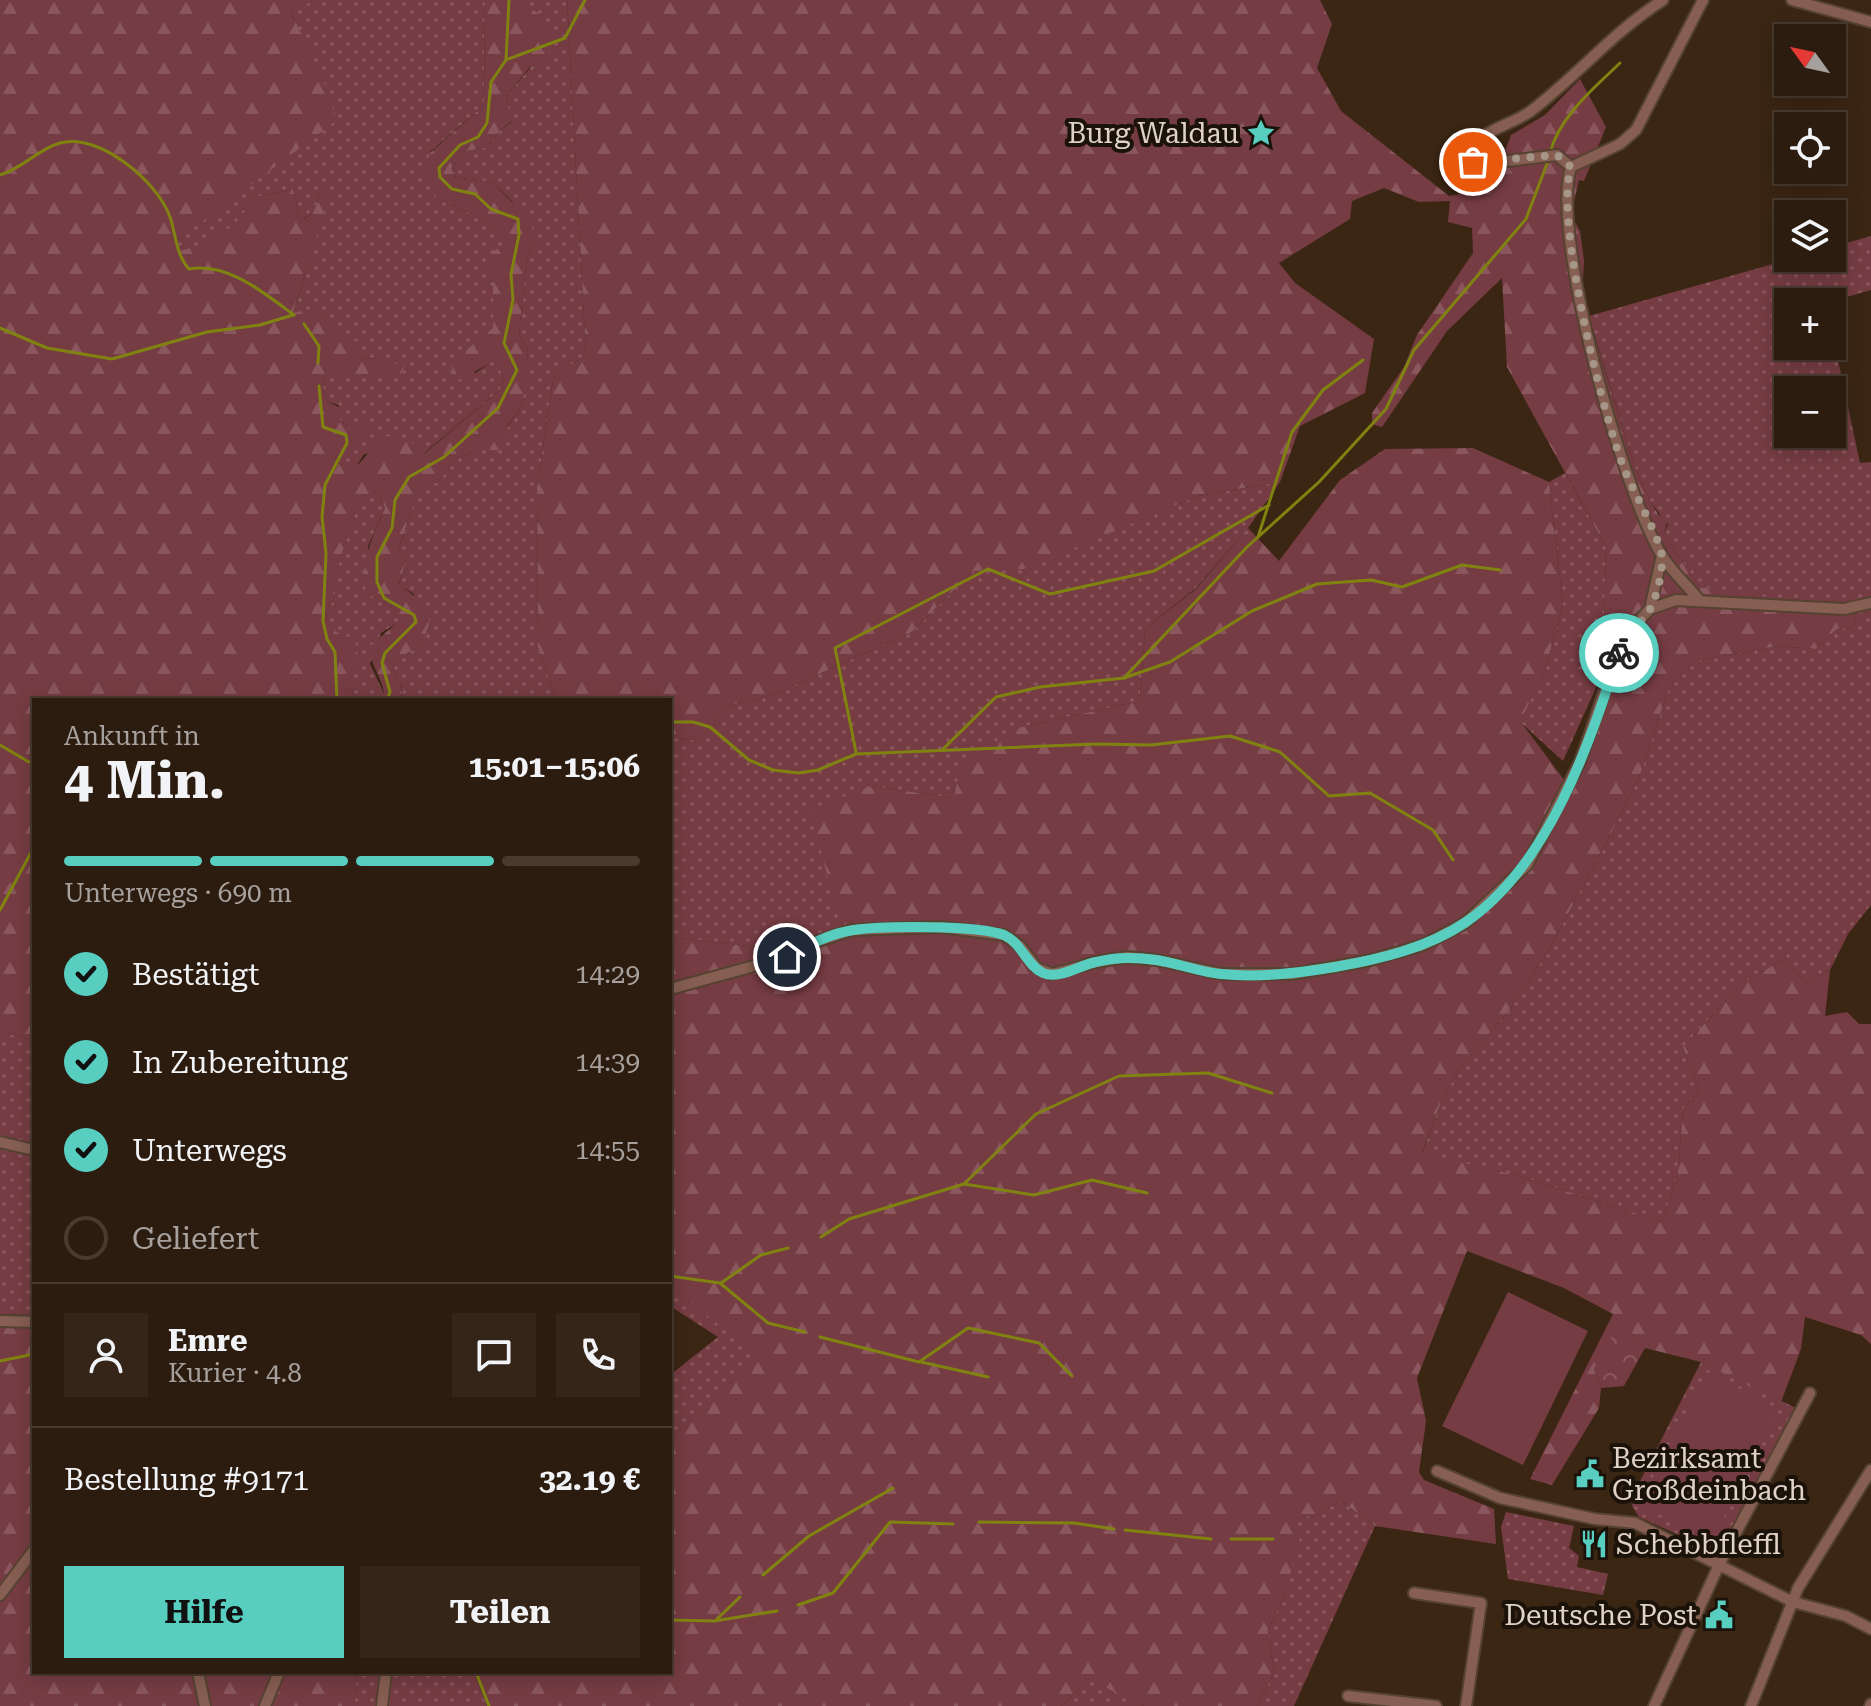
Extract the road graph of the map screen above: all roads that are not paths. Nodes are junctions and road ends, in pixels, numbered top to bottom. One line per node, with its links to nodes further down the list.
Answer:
1 (1663, 0): 5 (street)
2 (1703, 0): 5 (street)
3 (1792, 0): 4 (street)
4 (1871, 22)
5 (1571, 167): 6 (street)
6 (1662, 555): 7 (street); 9 (street)
7 (1700, 601): 8 (street); 9 (street)
8 (1871, 603)
9 (1650, 609): 10 (street)
10 (672, 988)
11 (0, 1142): 12 (street)
12 (32, 1150)
13 (0, 1321): 14 (street)
14 (32, 1322)
15 (1810, 1393): 19 (street)
16 (1871, 1470): 22 (street)
17 (1437, 1471): 19 (street)
18 (32, 1553): 21 (street)
19 (1720, 1563): 22 (street); 33 (street)
20 (1414, 1593): 32 (street)
21 (0, 1595)
22 (1793, 1602): 23 (street); 34 (street)
23 (1871, 1629)
24 (198, 1674): 28 (street)
25 (278, 1674): 29 (street)
26 (386, 1674): 30 (street)
27 (1348, 1696): 31 (street)
28 (205, 1706)
29 (265, 1706)
30 (382, 1706)
31 (1432, 1706)
32 (1466, 1706)
33 (1654, 1706)
34 (1751, 1706)

